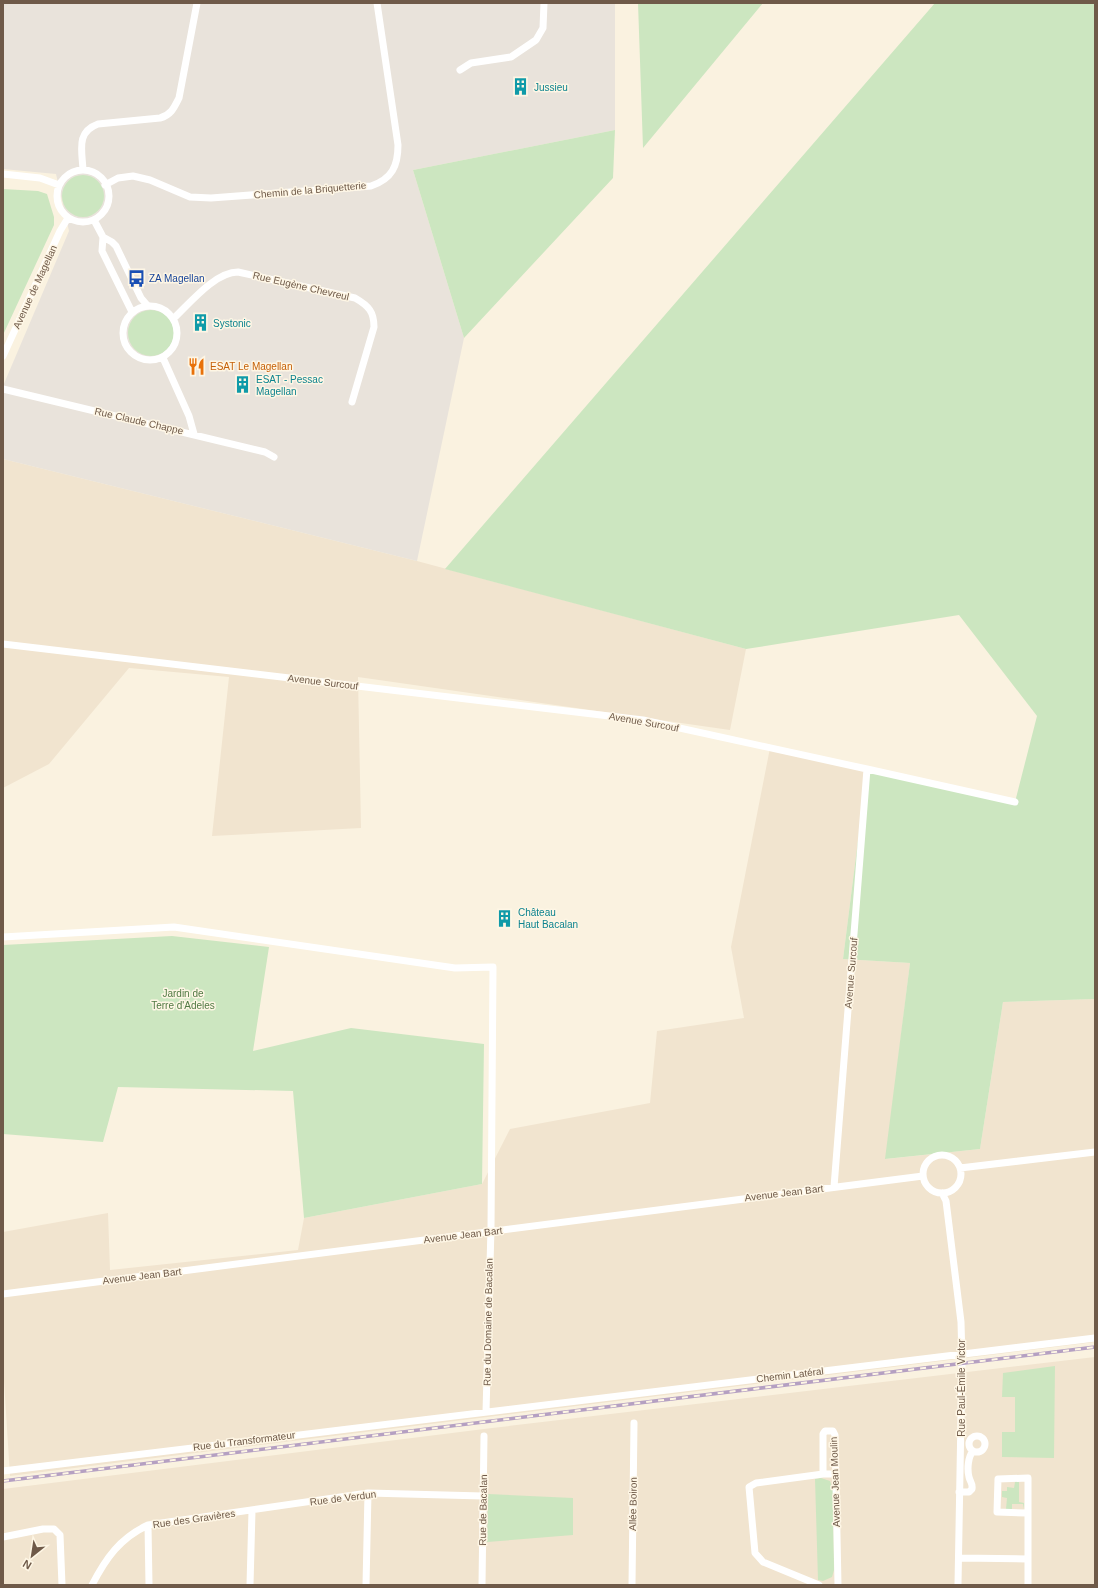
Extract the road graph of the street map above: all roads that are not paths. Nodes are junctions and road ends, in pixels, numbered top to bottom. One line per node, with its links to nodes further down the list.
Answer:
1 (197, 3): 5 (street)
2 (377, 3): 8 (street, Chemin de la Briquetterie)
3 (544, 3): 4 (street)
4 (460, 70)
5 (83, 170): 7 (street); 8 (street)
6 (3, 174): 7 (street)
7 (58, 185): 9 (street)
8 (105, 185): 10 (street)
9 (68, 218): 10 (street); 15 (street, Avenue de Magellan)
10 (94, 220): 11 (street)
11 (103, 237): 12 (street); 13 (street)
12 (147, 305): 13 (street); 14 (street)
13 (132, 312): 16 (street)
14 (173, 319): 16 (street); 18 (street, Rue Eugène Chevreul)
15 (3, 356)
16 (163, 358): 19 (street)
17 (3, 389): 19 (street, Rue Claude Chappe)
18 (352, 402)
19 (194, 434): 20 (street, Rue Claude Chappe)
20 (274, 457)
21 (3, 644): 22 (street, Avenue Surcouf)
22 (867, 770): 23 (street); 28 (street, Avenue Surcouf)
23 (1015, 802)
24 (3, 937): 30 (street, Rue du Domaine de Bacalan)
25 (1095, 1152): 26 (street)
26 (960, 1168): 27 (street); 29 (street)
27 (923, 1176): 28 (street, Avenue Jean Bart); 29 (street)
28 (834, 1187): 30 (street, Avenue Jean Bart)
29 (942, 1193): 40 (street, Rue Paul-Émile Victor)
30 (491, 1231): 31 (street, Avenue Jean Bart); 33 (street, Rue du Domaine de Bacalan)
31 (3, 1294)
32 (1095, 1338): 33 (street, Chemin Latéral)
33 (486, 1412): 37 (street, Rue du Transformateur)
34 (634, 1423): 55 (street, Allée Boiron)
35 (484, 1436): 42 (street, Rue de Bacalan)
36 (973, 1451): 40 (street)
37 (3, 1471)
38 (823, 1474): 39 (street); 39 (street, Avenue Jean Moulin); 56 (street)
39 (836, 1474): 57 (street, Avenue Jean Moulin)
40 (959, 1492): 47 (street, Rue Paul-Émile Victor)
41 (368, 1493): 42 (street, Rue de Verdun); 43 (street, Rue de Verdun); 53 (street)
42 (483, 1496): 54 (street, Rue de Bacalan)
43 (252, 1511): 45 (street, Rue des Gravières); 52 (street)
44 (1027, 1513): 44 (street); 48 (street)
45 (148, 1525): 50 (street, Rue des Gravières); 51 (street)
46 (3, 1537): 49 (street)
47 (959, 1558): 48 (street); 58 (street, Rue Paul-Émile Victor)
48 (1027, 1559): 59 (street)
49 (62, 1585)
50 (92, 1585)
51 (149, 1585)
52 (250, 1585)
53 (366, 1585)
54 (482, 1585)
55 (632, 1585)
56 (819, 1585)
57 (838, 1585)
58 (958, 1585)
59 (1028, 1585)

